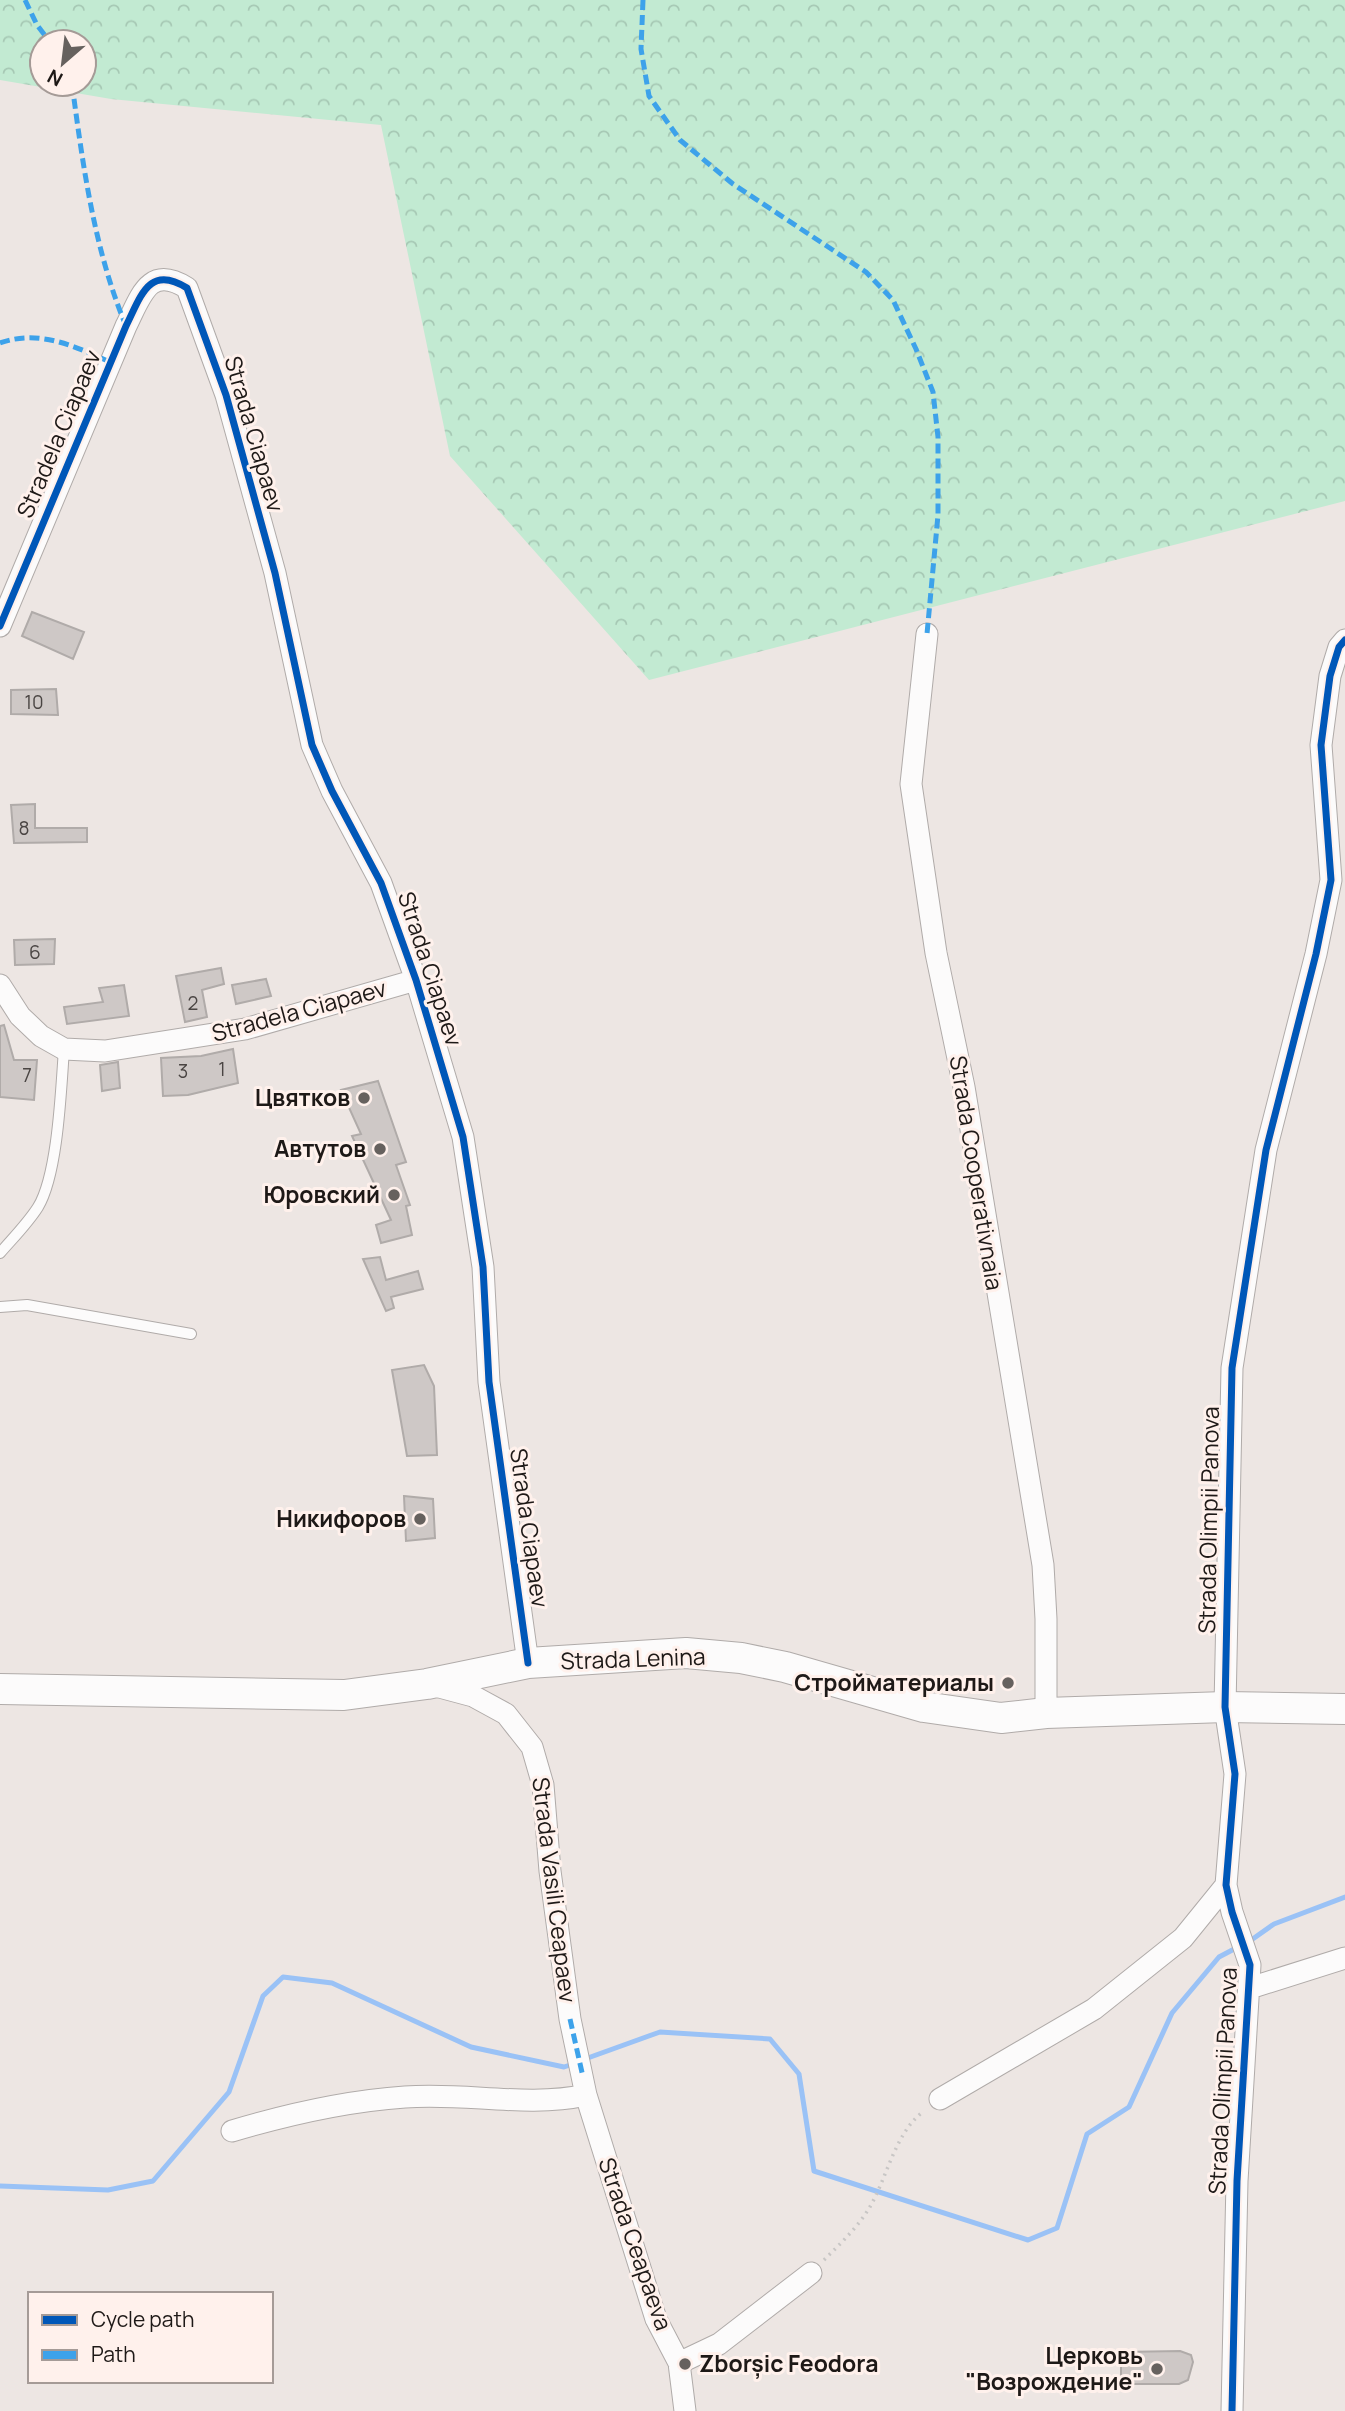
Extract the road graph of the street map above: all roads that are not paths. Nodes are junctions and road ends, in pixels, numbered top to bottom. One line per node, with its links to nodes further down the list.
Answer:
1 (173, 279): 2 (street, Stradela Ciapaev); 5 (street, Strada Ciapaev)
2 (0, 625)
3 (927, 634): 16 (street, Strada Cooperativnaia)
4 (1345, 640): 14 (street, Strada Olimpii Panova)
5 (416, 980): 7 (street, Stradela Ciapaev); 11 (street, Strada Ciapaev)
6 (0, 985): 7 (street, Stradela Ciapaev)
7 (64, 1049): 8 (lane)
8 (0, 1253)
9 (0, 1307): 10 (lane)
10 (191, 1334)
11 (528, 1663): 12 (street, Strada Lenina); 16 (street, Strada Lenina)
12 (427, 1684): 13 (street, Strada Lenina); 20 (street, Strada Vasili Ceapaev)
13 (0, 1689)
14 (1225, 1707): 15 (street, Strada Lenina); 16 (street, Strada Lenina); 17 (street, Strada Olimpii Panova)
15 (1345, 1709)
16 (1046, 1713)
17 (1226, 1885): 19 (street, Strada Olimpii Panova); 21 (street)
18 (1345, 1958): 19 (street)
19 (1250, 1988): 26 (street, Strada Olimpii Panova)
20 (584, 2086): 22 (street); 24 (street, Strada Ceapaeva)
21 (940, 2099)
22 (232, 2131)
23 (811, 2273): 24 (street)
24 (679, 2363): 25 (street, Strada Ceapaeva)
25 (685, 2411)
26 (1232, 2411)

